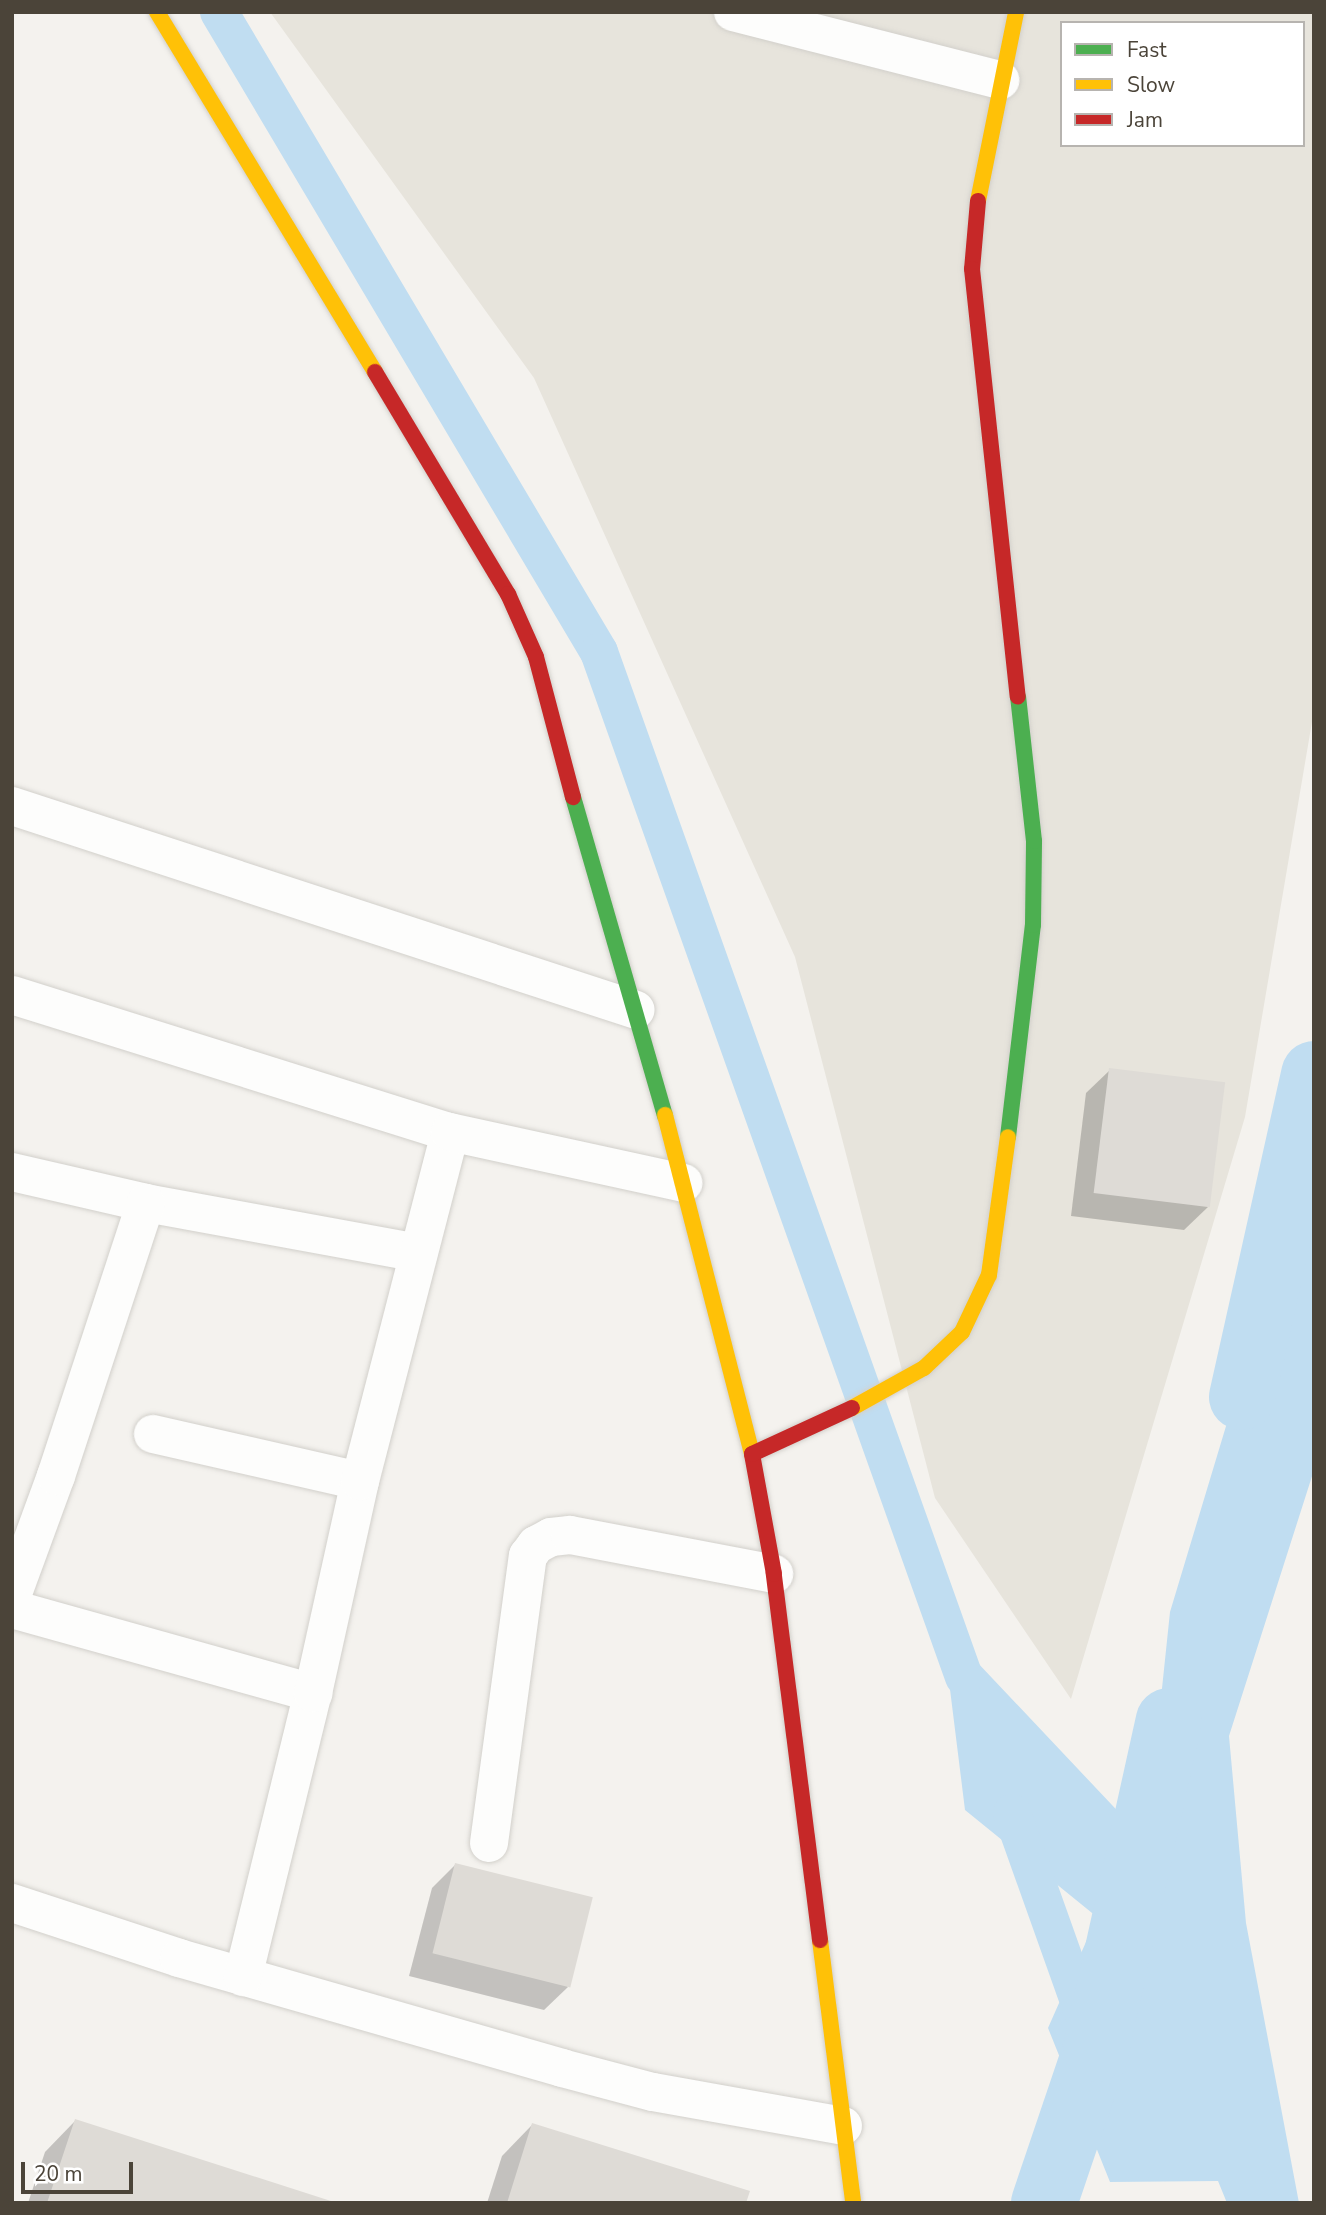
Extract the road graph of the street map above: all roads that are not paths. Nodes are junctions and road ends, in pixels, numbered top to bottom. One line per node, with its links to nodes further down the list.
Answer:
1 (157, 12): 7 (street)
2 (733, 12): 4 (street)
3 (1016, 12): 4 (street)
4 (1000, 80): 14 (street)
5 (12, 806): 7 (street)
6 (12, 995): 8 (street)
7 (636, 1010): 10 (street)
8 (450, 1132): 10 (street); 12 (street)
9 (12, 1172): 11 (street)
10 (684, 1183): 14 (street)
11 (146, 1203): 12 (street); 17 (street)
12 (418, 1252): 15 (street)
13 (153, 1434): 15 (street)
14 (752, 1454): 16 (street)
15 (360, 1481): 19 (street)
16 (774, 1574): 20 (street); 23 (street)
17 (12, 1597)
18 (12, 1609): 19 (street)
19 (313, 1693): 22 (street)
20 (489, 1843)
21 (12, 1903): 22 (street)
22 (243, 1977): 23 (street)
23 (844, 2126): 24 (street)
24 (853, 2203)

